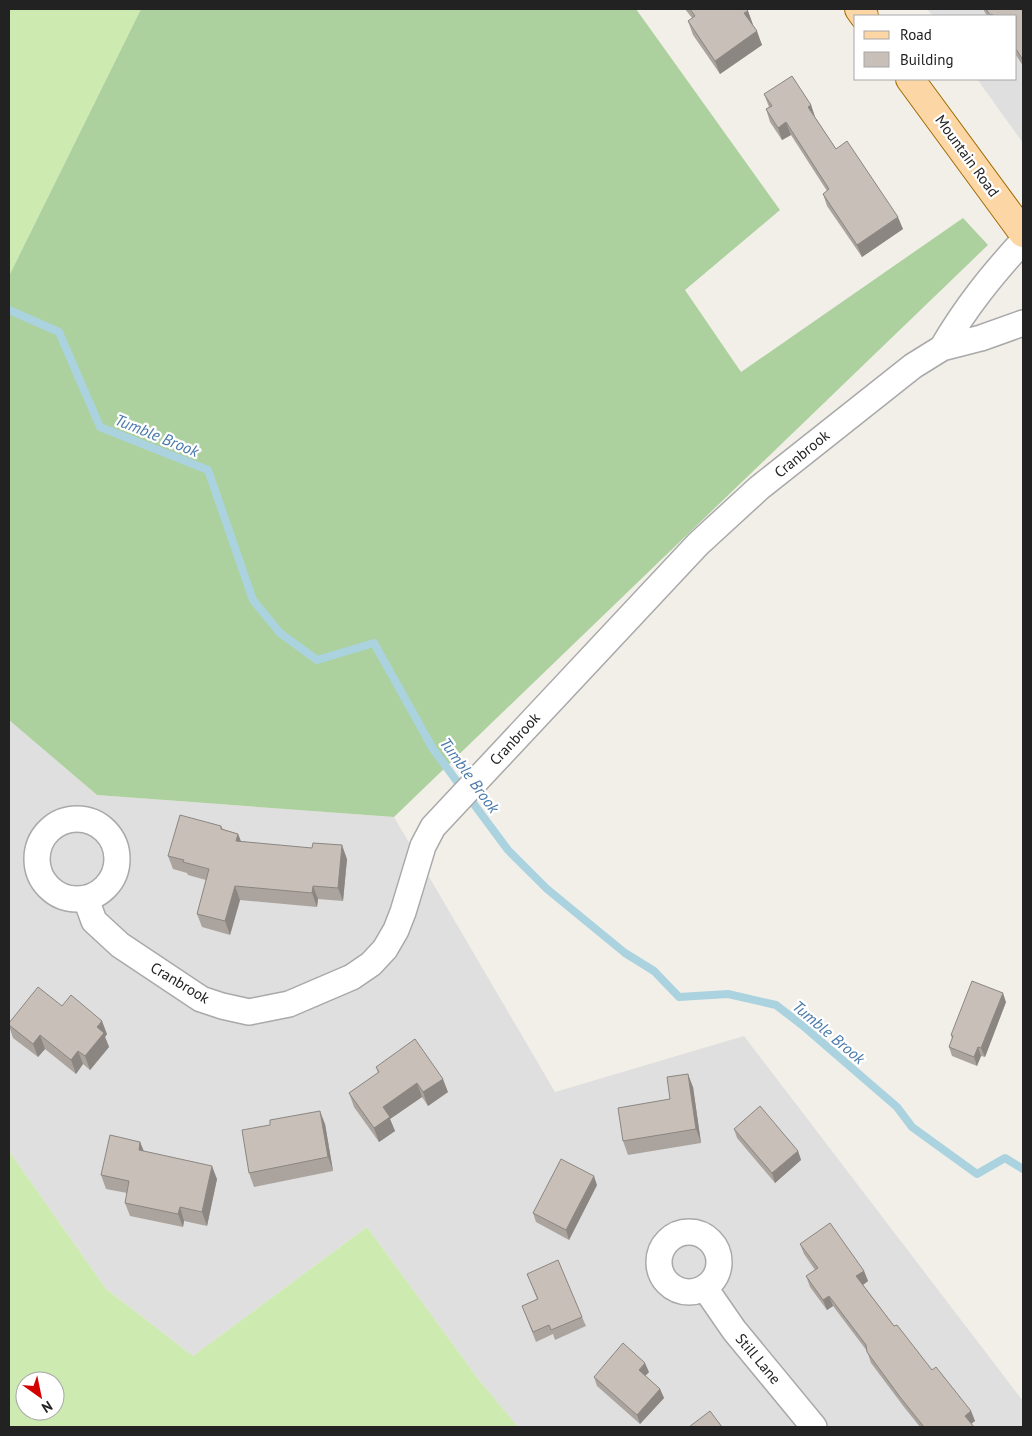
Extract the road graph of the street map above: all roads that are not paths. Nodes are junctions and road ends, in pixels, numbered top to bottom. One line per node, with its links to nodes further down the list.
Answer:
1 (911, 80): 2 (main road, Mountain Road)
2 (1023, 233)
3 (1023, 241): 5 (street, Cranbrook)
4 (1023, 322): 5 (street, Cranbrook)
5 (942, 348): 6 (street, Cranbrook)
6 (86, 898)
7 (705, 1288): 8 (street, Still Lane)
8 (814, 1427)

